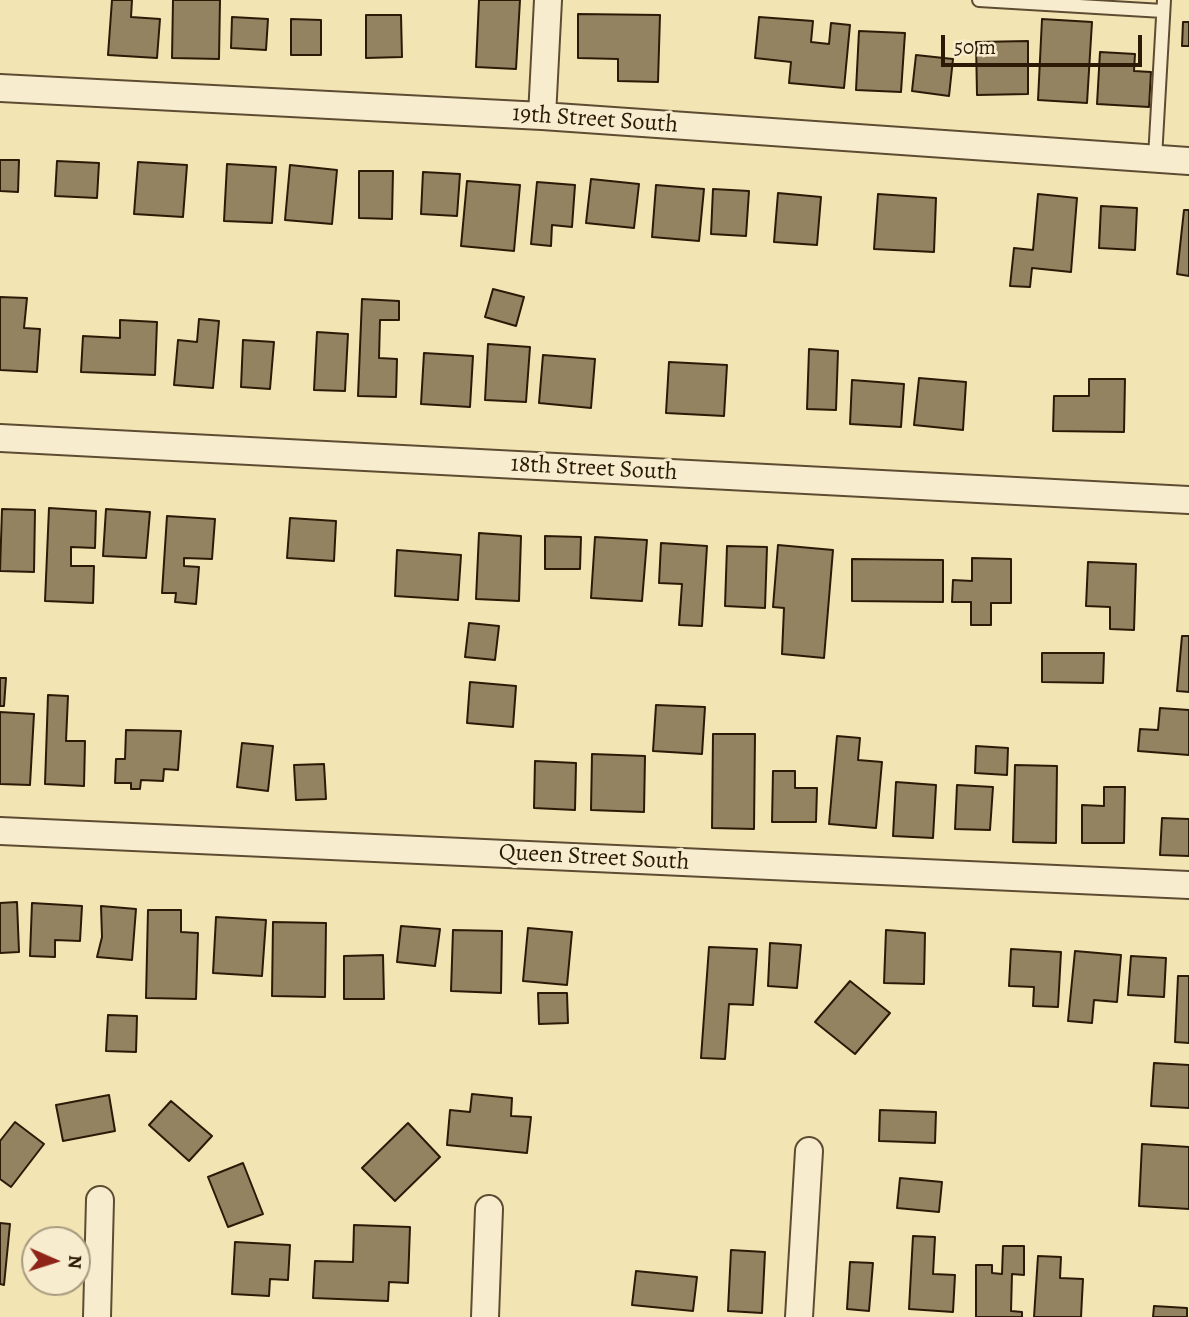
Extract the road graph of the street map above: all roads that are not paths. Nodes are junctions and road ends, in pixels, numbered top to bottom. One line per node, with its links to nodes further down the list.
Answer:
1 (548, 0): 5 (street)
2 (979, 0): 3 (lane)
3 (1164, 6): 6 (lane)
4 (0, 88): 5 (street, 19th Street South)
5 (541, 116): 6 (street, 19th Street South)
6 (1155, 158): 7 (street, 19th Street South)
7 (1189, 161)
8 (0, 438): 9 (street, 18th Street South)
9 (1189, 500)
10 (0, 831): 11 (street, Queen Street South)
11 (1189, 885)
12 (809, 1151): 17 (street)
13 (100, 1200): 15 (street)
14 (489, 1209): 16 (street)
15 (97, 1317)
16 (485, 1317)
17 (799, 1317)

